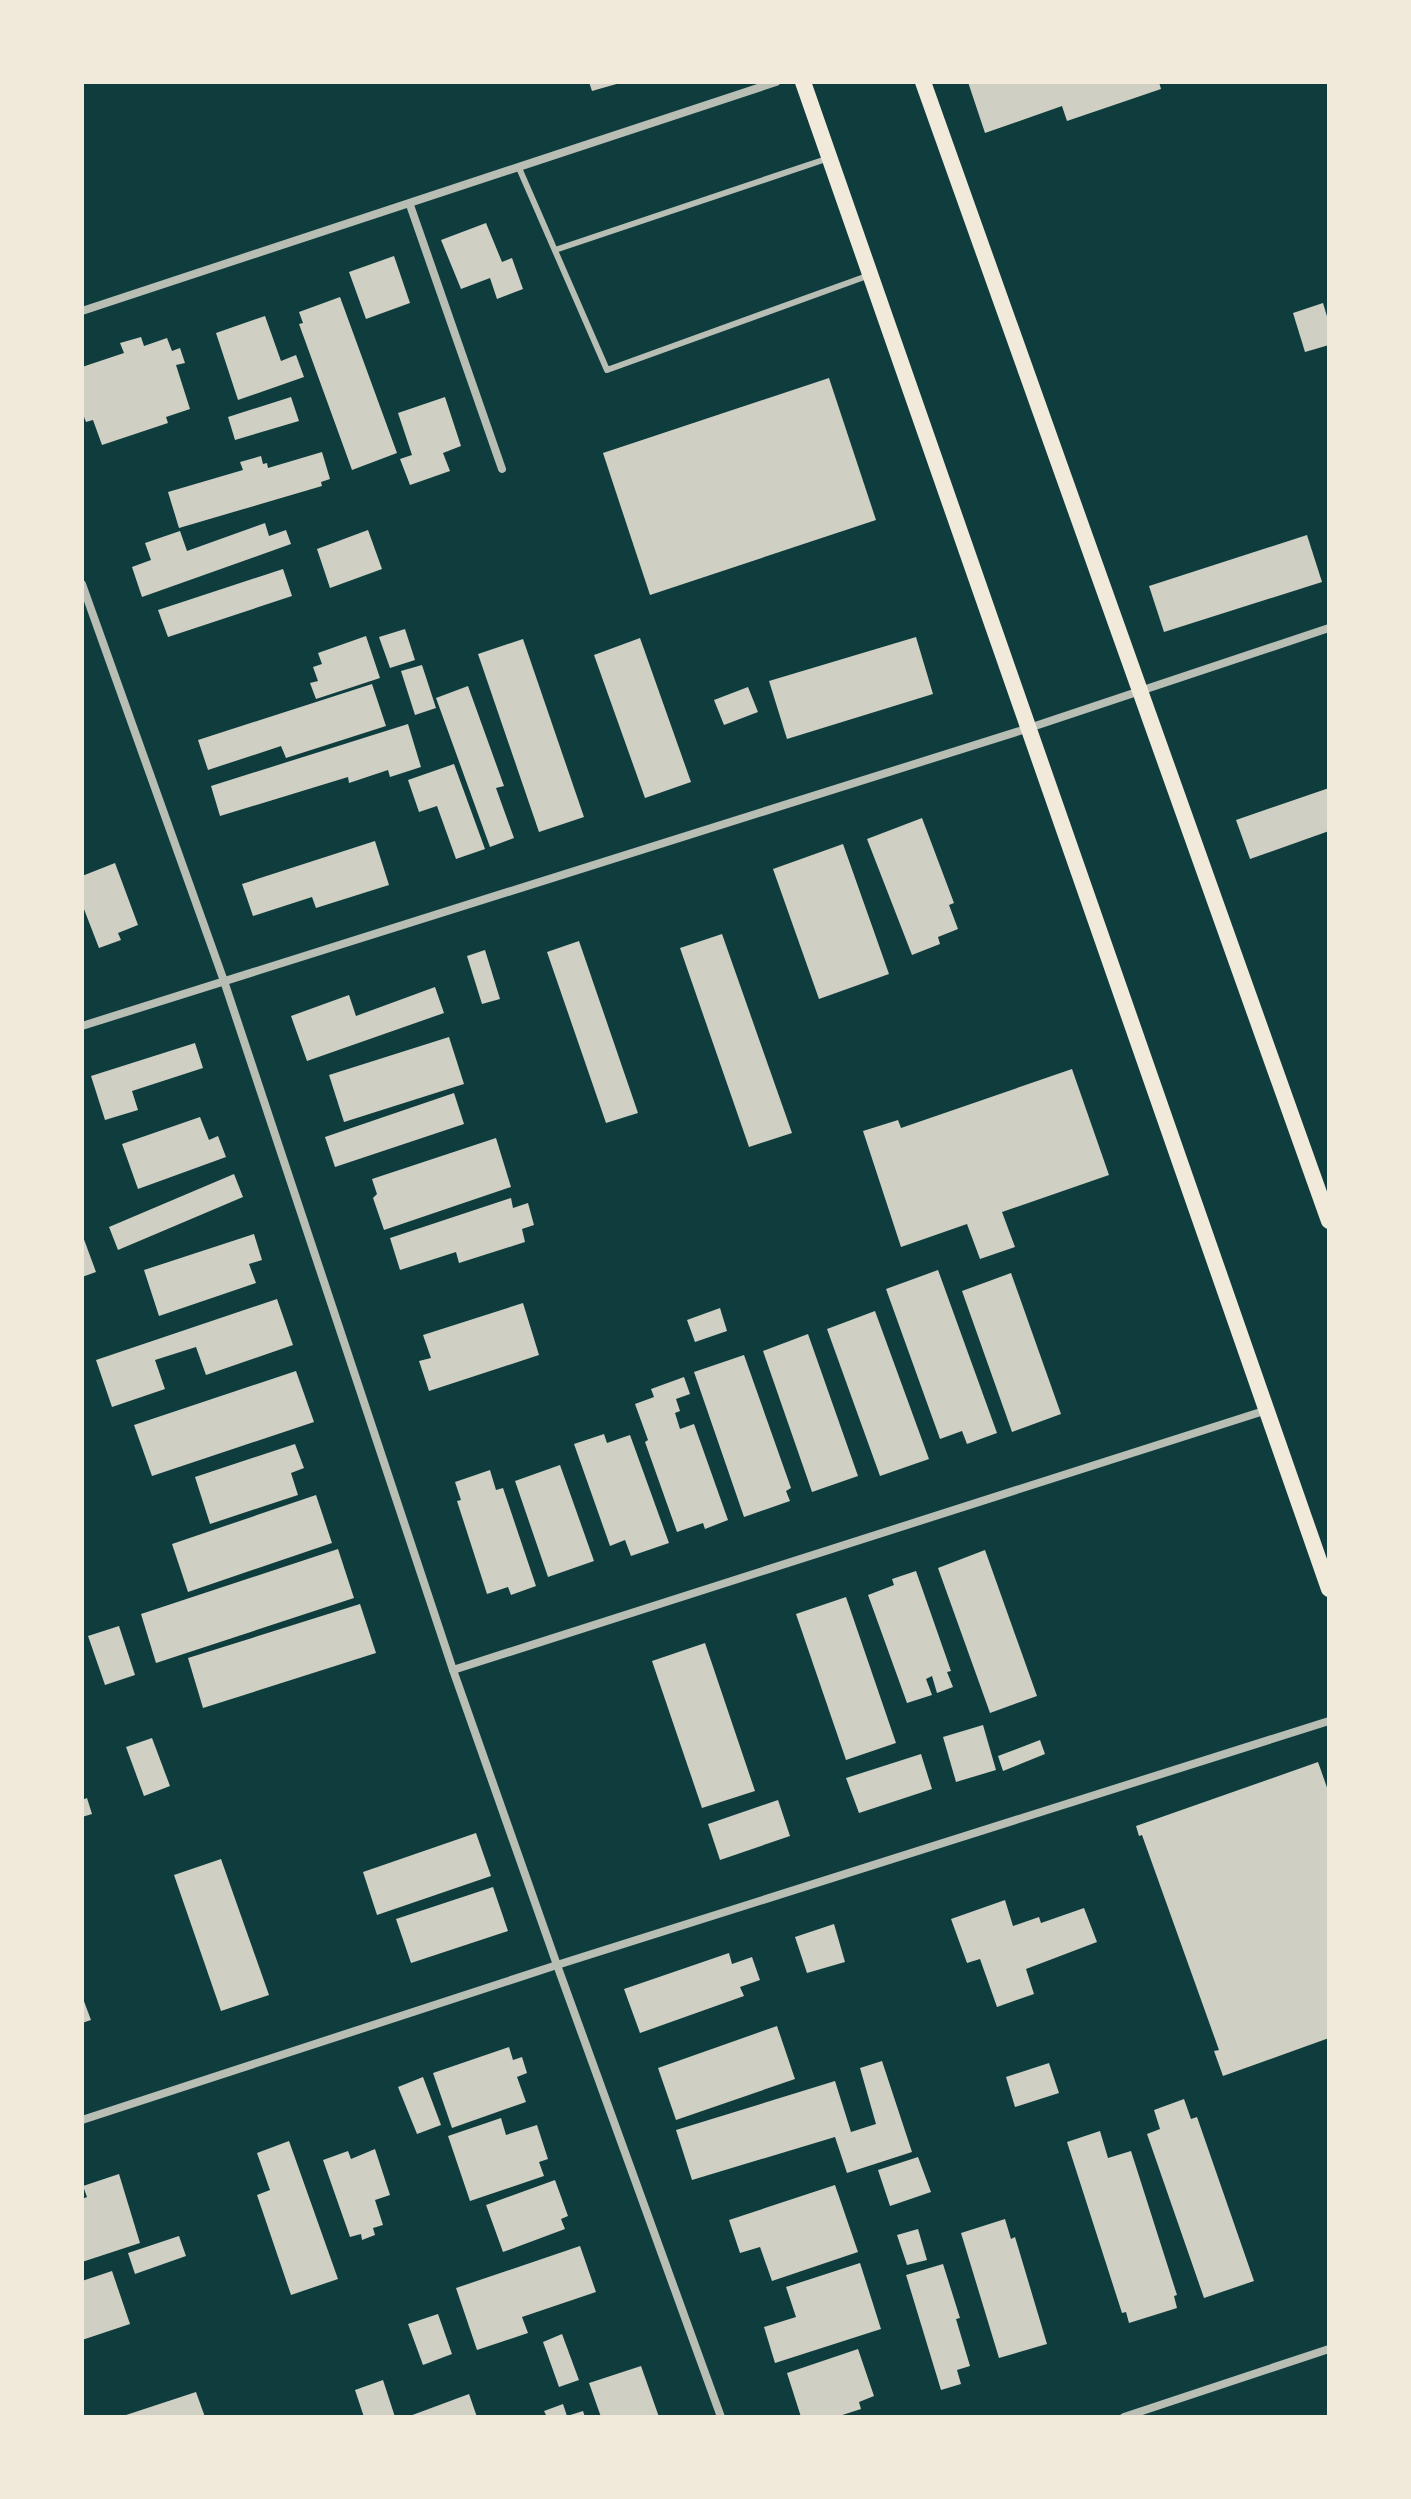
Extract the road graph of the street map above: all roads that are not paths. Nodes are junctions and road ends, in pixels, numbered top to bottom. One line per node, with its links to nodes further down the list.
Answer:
1 (776, 82): 5 (street)
2 (803, 82): 4 (main road)
3 (923, 82): 13 (main road)
4 (830, 158): 7 (lane); 8 (main road)
5 (519, 168): 6 (street); 7 (lane)
6 (410, 205): 9 (street); 10 (street)
7 (555, 250): 8 (lane)
8 (871, 275): 14 (main road)
9 (82, 311)
10 (502, 469)
11 (82, 584): 15 (street)
12 (1329, 628): 13 (street)
13 (1141, 690): 14 (street); 17 (main road)
14 (1029, 728): 15 (street); 18 (main road)
15 (224, 981): 16 (street); 20 (street)
16 (82, 1026)
17 (1329, 1221)
18 (1267, 1410): 19 (main road); 20 (street)
19 (1329, 1589)
20 (453, 1670): 22 (street)
21 (1329, 1721): 22 (street)
22 (557, 1965): 23 (street); 25 (street)
23 (82, 2120)
24 (1329, 2349): 26 (street)
25 (721, 2417)
26 (1124, 2417)

